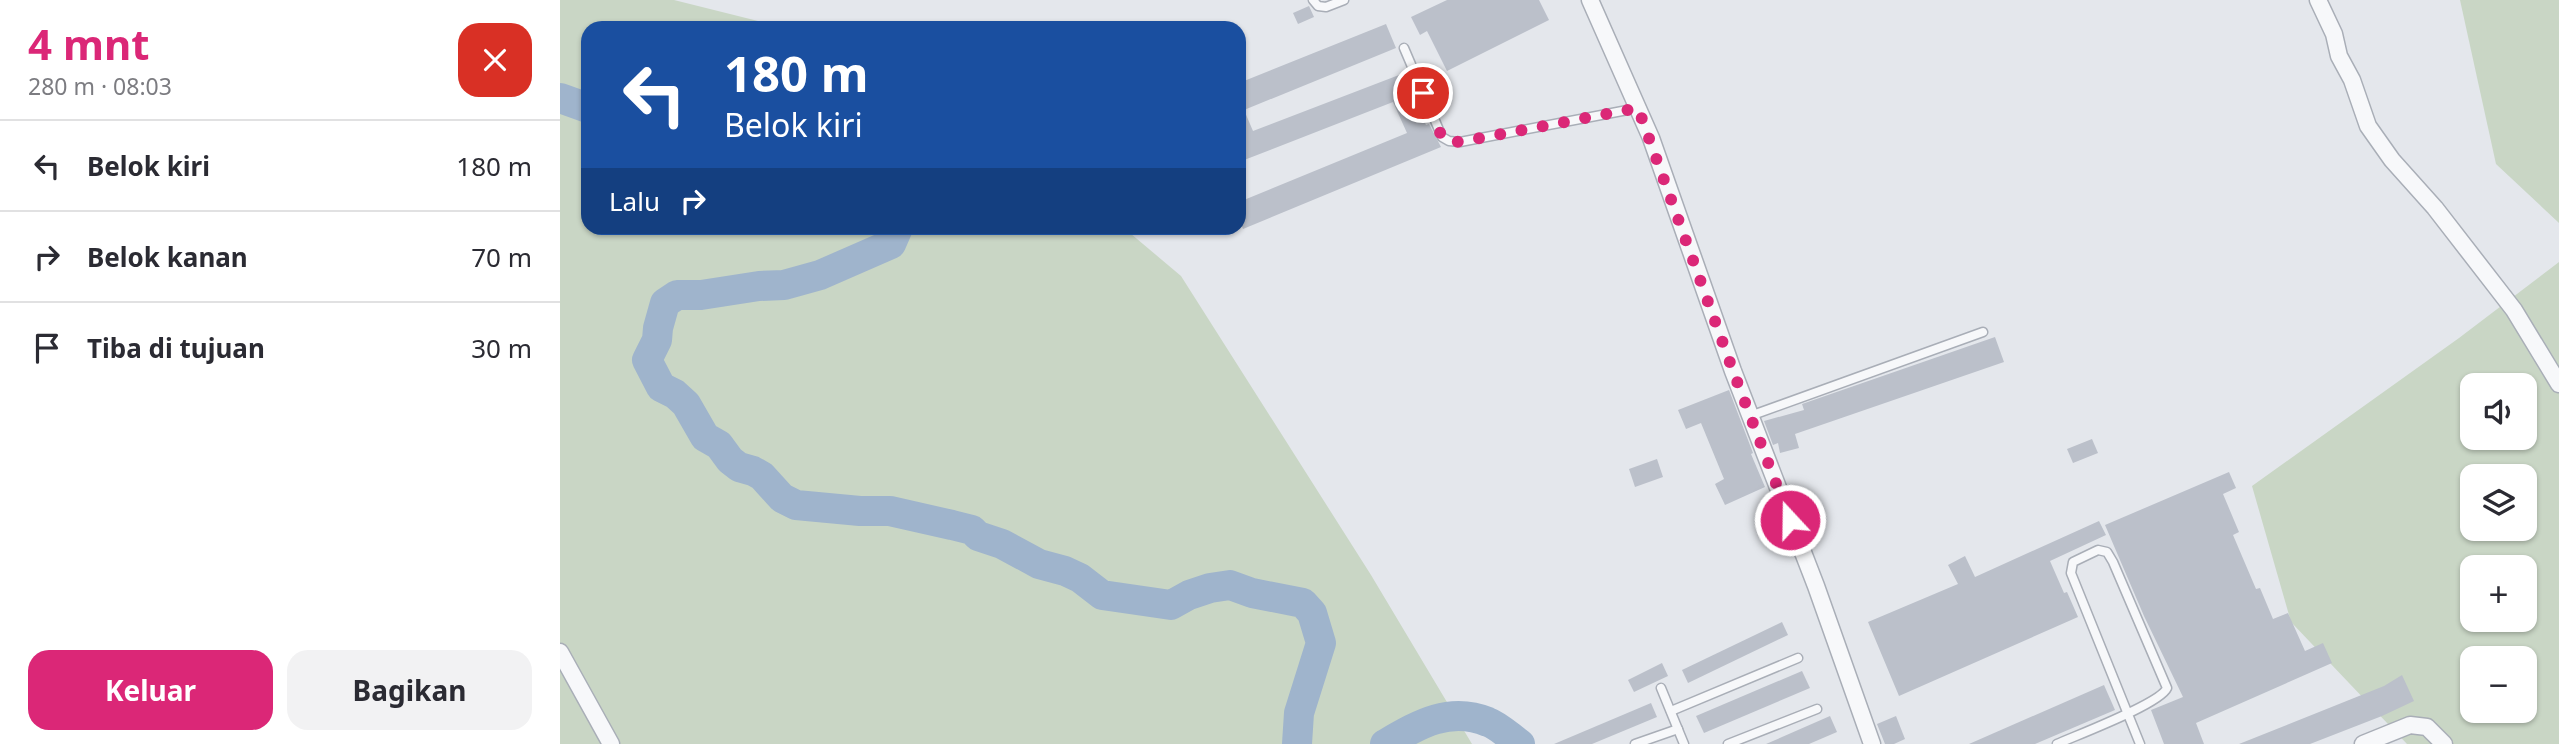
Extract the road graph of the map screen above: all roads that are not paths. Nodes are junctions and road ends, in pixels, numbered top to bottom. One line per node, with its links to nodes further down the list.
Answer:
1 (1313, 0): 2 (lane)
2 (1344, 0)
3 (1590, 0): 6 (street)
4 (2318, 0): 8 (street)
5 (1404, 48): 6 (lane)
6 (1638, 108): 9 (street)
7 (1983, 332): 9 (lane)
8 (2559, 384)
9 (1750, 416): 21 (street)
10 (560, 652): 17 (street)
11 (1798, 658): 14 (lane)
12 (1661, 688): 14 (lane)
13 (1817, 709): 20 (lane)
14 (1671, 712): 16 (lane)
15 (2126, 714): 15 (lane); 22 (lane); 23 (lane)
16 (1678, 729): 18 (lane); 19 (lane)
17 (611, 744)
18 (1636, 744)
19 (1684, 744)
20 (1728, 744)
21 (1872, 744)
22 (2057, 744)
23 (2140, 744)
24 (2363, 744): 25 (street)
25 (2444, 744)

